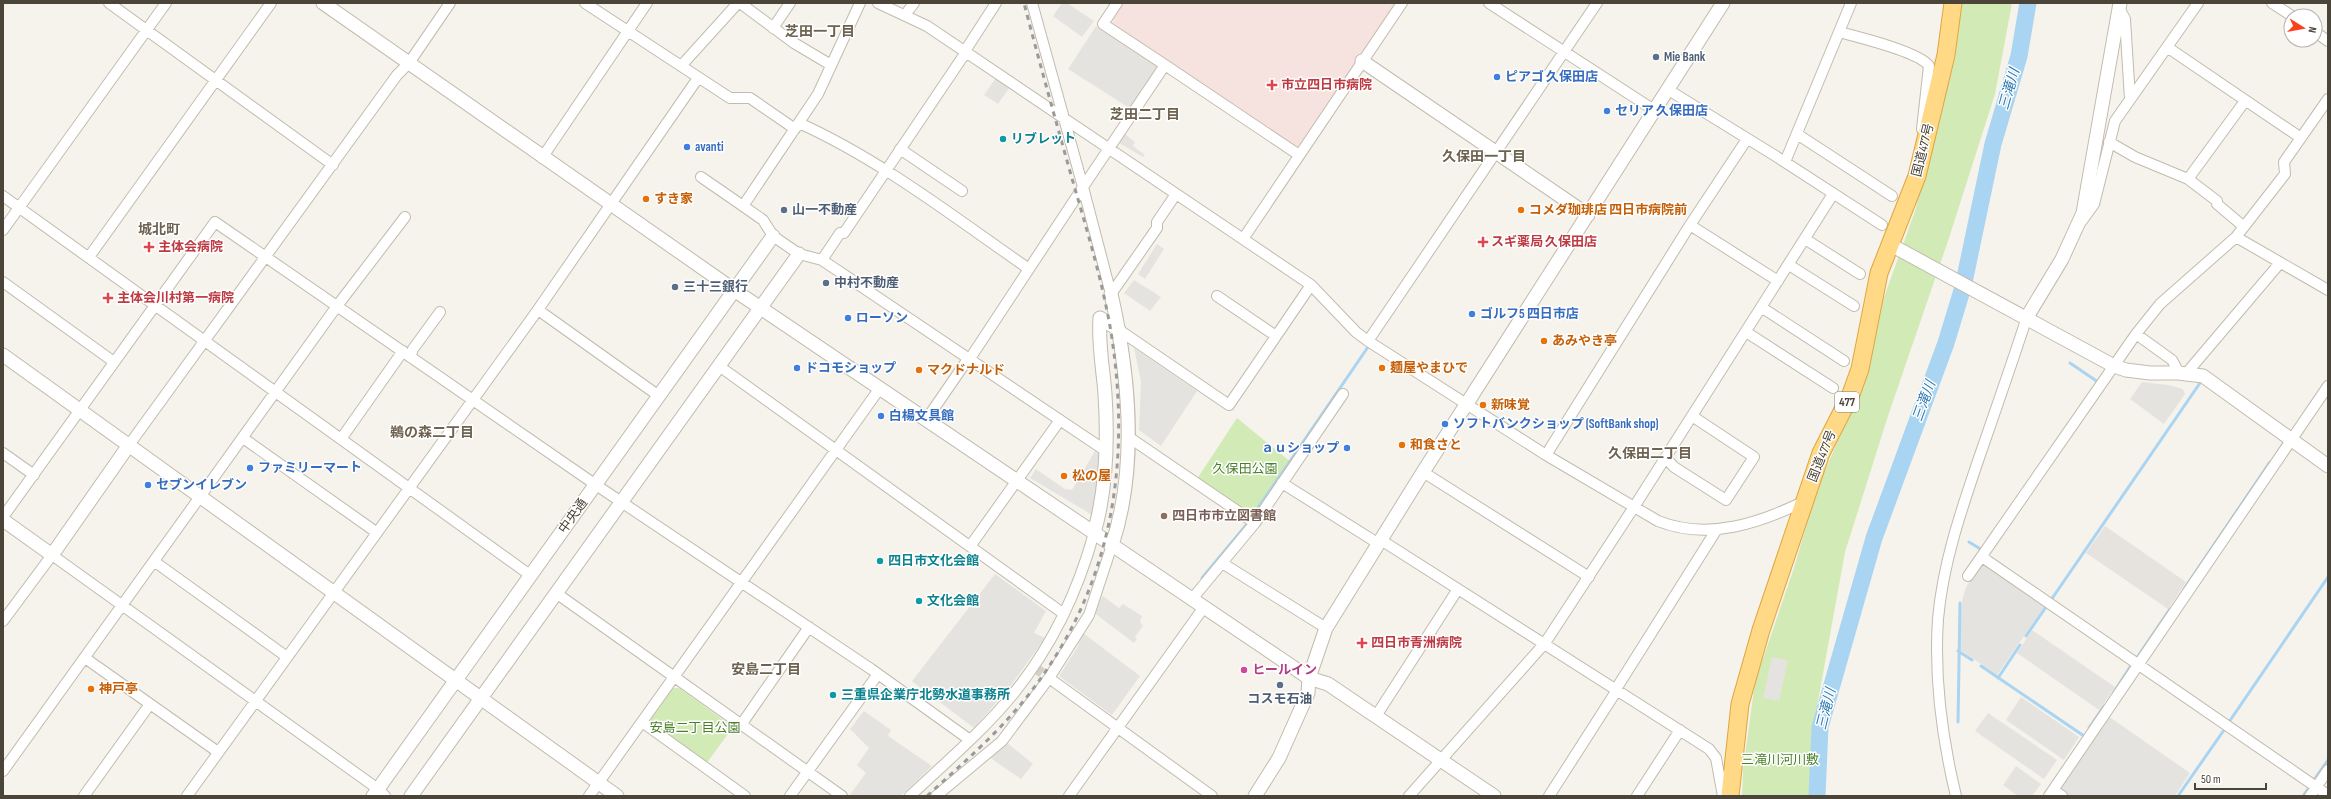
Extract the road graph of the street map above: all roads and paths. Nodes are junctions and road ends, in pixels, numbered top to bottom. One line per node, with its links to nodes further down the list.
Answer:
1 (108, 3): 28 (street)
2 (166, 3): 28 (street)
3 (271, 3): 40 (street)
4 (323, 3): 35 (street)
5 (585, 3): 29 (street)
6 (647, 3): 29 (street)
7 (739, 3): 27 (street); 38 (street)
8 (790, 3): 27 (street)
9 (860, 3): 36 (street)
10 (878, 3): 26 (street)
11 (914, 3): 26 (street)
12 (996, 3): 32 (street)
13 (1032, 3): 46 (street)
14 (1117, 3): 37 (street)
15 (1402, 3): 34 (street)
16 (1489, 3): 33 (street)
17 (1596, 3): 33 (street)
18 (1723, 3): 41 (street)
19 (1851, 3): 30 (street)
20 (1953, 3): 51 (highway, 国道477号 / 477)
21 (2198, 3): 31 (street)
22 (2272, 3): 25 (street)
23 (447, 4): 35 (street)
24 (2120, 5): 42 (street); 74 (street)
25 (2283, 10)
26 (906, 15): 32 (street)
27 (773, 28): 36 (street)
28 (146, 32): 40 (street); 71 (street)
29 (628, 32): 38 (street); 57 (street)
30 (1840, 32): 48 (street); 51 (street)
31 (2167, 47): 42 (street); 44 (street)
32 (965, 51): 46 (street); 53 (street)
33 (1563, 52): 45 (street); 55 (street)
34 (1362, 61): 55 (street); 56 (street)
35 (409, 63): 57 (street); 59 (street)
36 (832, 65): 47 (street)
37 (1165, 65): 54 (street); 56 (street)
38 (681, 66): 39 (street)
39 (698, 78): 47 (street); 69 (street)
40 (215, 81): 59 (street); 85 (street)
41 (1667, 89): 45 (street); 50 (street)
42 (2130, 99): 52 (street)
43 (2328, 99): 49 (street)
44 (2245, 100): 49 (street); 62 (street)
45 (1654, 110): 72 (street)
46 (1063, 118): 54 (street); 63 (street)
47 (797, 126): 60 (street); 70 (street)
48 (1797, 134): 58 (street); 68 (street)
49 (2301, 138): 77 (street)
50 (1747, 139): 58 (street); 75 (street)
51 (1926, 140): 83 (highway, 国道477号 / 477)
52 (2109, 142): 62 (street); 74 (street)
53 (900, 149): 60 (street); 64 (street)
54 (1109, 149): 63 (street); 65 (street)
55 (1495, 154): 72 (street); 111 (street)
56 (1299, 155): 81 (street)
57 (542, 158): 69 (street)
58 (1785, 162): 66 (street)
59 (333, 165): 86 (street)
60 (885, 171): 87 (street); 90 (street)
61 (701, 177): 70 (street)
62 (2188, 179): 77 (street)
63 (1083, 187): 90 (street); 97 (street)
64 (962, 191)
65 (1176, 194): 81 (street); 97 (street)
66 (1833, 194): 76 (street); 82 (street)
67 (3, 196): 71 (street)
68 (1892, 196)
69 (611, 206): 95 (street); 104 (street)
70 (743, 206): 79 (street)
71 (20, 208): 78 (street); 85 (street)
72 (1588, 214): 128 (street)
73 (405, 217): 100 (street)
74 (2079, 224): 106 (street)
75 (1690, 225): 92 (street); 141 (street)
76 (1882, 225)
77 (2243, 226): 80 (street)
78 (3, 230)
79 (773, 236): 84 (street); 95 (street, 中央通)
80 (2236, 237): 88 (street); 109 (street)
81 (1243, 239): 94 (street)
82 (1805, 239): 89 (street); 91 (street)
83 (1895, 247): 106 (street); 151 (highway, 国道477号 / 477)
84 (799, 254): 87 (street); 103 (street)
85 (88, 257): 99 (street)
86 (265, 257): 99 (street); 100 (street); 112 (street)
87 (822, 260): 115 (street)
88 (2280, 263): 96 (street); 120 (street)
89 (1789, 264): 92 (street); 101 (street)
90 (1029, 268): 115 (street)
91 (1860, 274)
92 (1778, 281): 102 (street)
93 (3, 282): 117 (street)
94 (1311, 285): 110 (street); 111 (street)
95 (734, 290): 103 (street); 126 (street, 中央通)
96 (2328, 290)
97 (1112, 294): 107 (street)
98 (1216, 296): 110 (street)
99 (155, 305): 112 (street); 117 (street)
100 (337, 306): 113 (street); 124 (street)
101 (1854, 306)
102 (1761, 307): 108 (street); 116 (street)
103 (762, 308): 118 (street); 122 (street)
104 (537, 311): 126 (street); 127 (street)
105 (440, 312): 113 (street)
106 (2027, 317): 119 (street); 229 (street)
107 (1120, 330): 110 (street); 133 (street); 139 (street)
108 (1746, 332): 123 (street); 130 (street)
109 (2136, 334): 119 (street); 120 (street)
110 (1276, 336)
111 (1368, 341): 128 (street)
112 (205, 342): 124 (street); 137 (street)
113 (407, 354): 127 (street); 135 (street)
114 (3, 355): 129 (street)
115 (968, 359): 131 (street); 132 (street)
116 (1844, 361)
117 (114, 362): 129 (street)
118 (720, 366): 138 (street); 152 (street)
119 (2114, 366): 120 (street); 164 (street)
120 (2184, 374): 136 (street)
121 (2328, 386): 136 (street)
122 (880, 388): 131 (street); 138 (street)
123 (1833, 388)
124 (276, 393): 134 (street); 135 (street)
125 (1343, 394): 147 (street)
126 (659, 396): 148 (street, 中央通)
127 (473, 399): 148 (street); 149 (street)
128 (1467, 403): 141 (street); 144 (street)
129 (80, 410): 137 (street); 145 (street)
130 (1692, 416): 142 (street); 142 (street)
131 (926, 420): 146 (street)
132 (1060, 420): 139 (street); 146 (street)
133 (1127, 436): 156 (street); 161 (street)
134 (243, 438): 150 (street); 158 (street)
135 (341, 439): 149 (street)
136 (2291, 441): 143 (street); 184 (street)
137 (129, 445): 150 (street); 163 (street)
138 (835, 449): 162 (street); 170 (street)
139 (1106, 451): 159 (street)
140 (3, 453): 145 (street)
141 (1546, 455): 153 (street)
142 (1666, 458): 153 (street)
143 (2328, 466)
144 (1423, 472): 160 (street); 169 (street)
145 (34, 475): 154 (street)
146 (1017, 481): 159 (street); 162 (street)
147 (1282, 483): 156 (street); 160 (street)
148 (596, 485): 152 (street); 167 (street, 中央通)
149 (410, 488): 158 (street); 167 (street)
150 (200, 498): 165 (street); 173 (street)
151 (1805, 501): 157 (street); 228 (highway, 国道477号 / 477)
152 (623, 502): 170 (street); 172 (street)
153 (1634, 507): 157 (street); 169 (street)
154 (3, 517)
155 (3, 520): 163 (street)
156 (1252, 521): 166 (street)
157 (1717, 529): 190 (street)
158 (376, 532): 173 (street)
159 (1094, 533): 161 (street); 177 (street)
160 (1380, 542): 171 (street); 180 (street)
161 (1112, 544): 174 (street); 187 (street)
162 (971, 545): 177 (street)
163 (52, 555): 175 (street); 178 (street)
164 (1982, 557): 168 (street); 184 (street)
165 (155, 562): 175 (street); 182 (street)
166 (1222, 563): 174 (street); 180 (street)
167 (530, 575): 189 (street, 中央通)
168 (1968, 576)
169 (1589, 577): 181 (street)
170 (742, 582): 179 (street); 186 (street)
171 (1458, 589): 181 (street); 194 (street)
172 (556, 593): 186 (street); 191 (street)
173 (333, 594): 182 (street); 189 (street)
174 (1192, 599): 176 (street)
175 (123, 606): 183 (street); 192 (street)
176 (1204, 607): 188 (street); 197 (street)
177 (1064, 614): 199 (street)
178 (3, 621)
179 (809, 627): 185 (street); 196 (street)
180 (1326, 628): 188 (street)
181 (1545, 643): 190 (street); 201 (street)
182 (286, 657): 192 (street)
183 (85, 658): 193 (street); 203 (street)
184 (2138, 664): 206 (street); 208 (street)
185 (878, 674): 199 (street); 204 (street)
186 (674, 678): 195 (street); 196 (street)
187 (1049, 678): 197 (street); 219 (street)
188 (1309, 678): 194 (street); 222 (street)
189 (457, 681): 191 (street); 207 (street, 中央通)
190 (1616, 690): 198 (street); 225 (street)
191 (482, 700): 205 (street); 212 (street)
192 (256, 702): 200 (street); 207 (street)
193 (150, 704): 200 (street); 210 (street)
194 (1376, 716): 201 (street)
195 (642, 722): 205 (street); 215 (street)
196 (741, 725): 204 (street)
197 (1117, 729): 220 (street); 221 (street)
198 (1680, 730): 226 (street); 227 (street)
199 (970, 740): 218 (street)
200 (218, 752): 211 (street)
201 (1440, 759): 223 (street); 224 (street)
202 (2328, 770): 206 (street)
203 (3, 771)
204 (807, 772): 216 (street); 217 (street)
205 (598, 782): 213 (street); 214 (street)
206 (2317, 787): 209 (street); 230 (street)
207 (379, 794)
208 (2055, 794)
209 (2328, 795)
210 (84, 796)
211 (186, 796)
212 (411, 796)
213 (588, 796)
214 (617, 796)
215 (745, 796)
216 (790, 796)
217 (842, 796)
218 (910, 796)
219 (936, 796)
220 (1068, 796)
221 (1212, 796)
222 (1255, 796)
223 (1409, 796)
224 (1494, 796)
225 (1549, 796)
226 (1637, 796)
227 (1723, 796)
228 (1730, 796)
229 (1956, 796)
230 (2310, 796)

